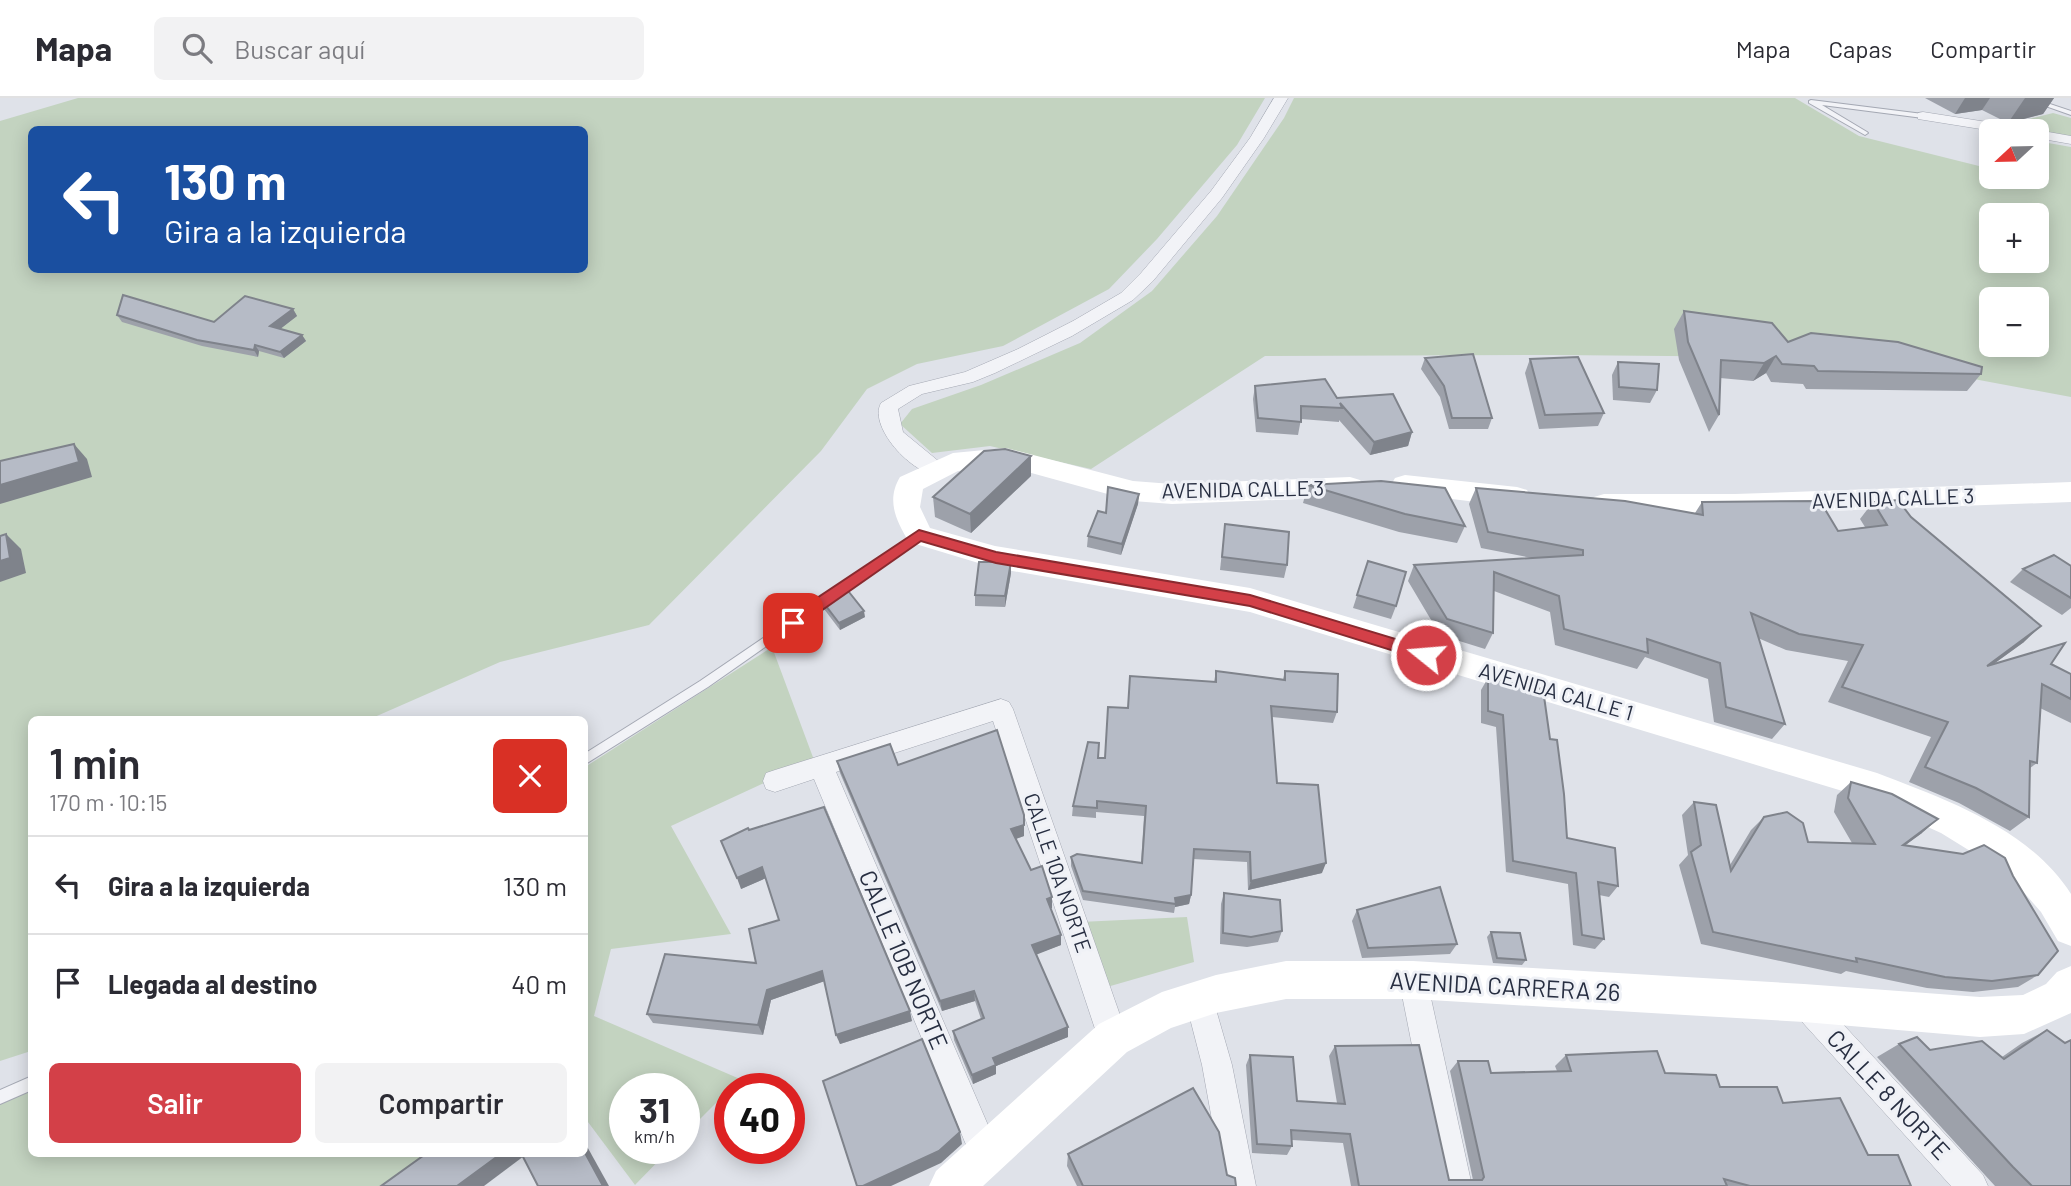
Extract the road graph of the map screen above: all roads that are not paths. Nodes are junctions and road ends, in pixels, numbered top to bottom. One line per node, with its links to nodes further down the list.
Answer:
1 (1282, 98): 10 (street)
2 (2026, 98): 4 (lane)
3 (1809, 100): 5 (lane); 7 (lane)
4 (2071, 113)
5 (1923, 116): 6 (street)
6 (1979, 125)
7 (1865, 132)
8 (2049, 136): 9 (street)
9 (2071, 140)
10 (935, 469): 12 (street, AVENIDA CALLE 3); 14 (street)
11 (2071, 492): 13 (street, AVENIDA CALLE 3)
12 (1542, 499)
13 (1582, 503)
14 (919, 536): 15 (lane); 18 (street, AVENIDA CALLE 1)
15 (588, 757)
16 (821, 766): 17 (street); 23 (street, CALLE 10A NORTE); 26 (street, CALLE 10B NORTE)
17 (775, 780)
18 (2068, 917)
19 (1413, 980): 21 (street, AVENIDA CARRERA 26); 22 (street, AVENIDA CARRERA 26); 29 (street)
20 (2071, 985): 22 (street, AVENIDA CARRERA 26)
21 (1199, 999): 23 (street, AVENIDA CARRERA 26); 28 (street)
22 (1804, 1003): 30 (street, CALLE 8 NORTE)
23 (1113, 1038): 26 (street, AVENIDA CARRERA 26)
24 (28, 1085): 25 (lane)
25 (0, 1097)
26 (985, 1153): 27 (street, AVENIDA CARRERA 26)
27 (951, 1186)
28 (1241, 1186)
29 (1456, 1186)
30 (1972, 1186)

